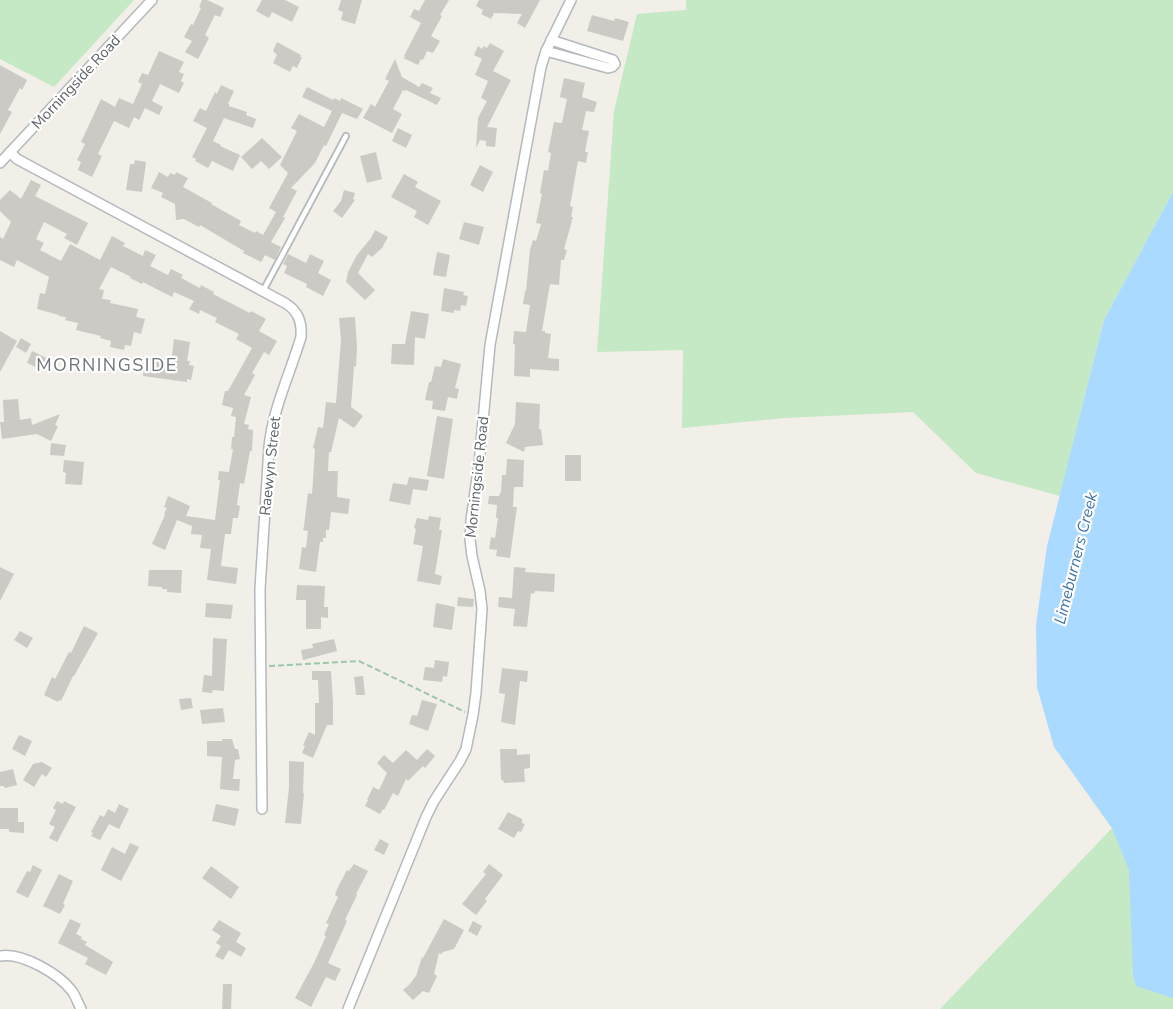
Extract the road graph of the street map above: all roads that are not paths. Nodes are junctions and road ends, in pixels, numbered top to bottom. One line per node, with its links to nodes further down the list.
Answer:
1 (152, 0): 6 (street, Morningside Road)
2 (571, 0): 3 (street, Morningside Road)
3 (551, 40): 4 (street, Morningside Road); 4 (street)
4 (546, 51): 12 (street, Morningside Road)
5 (346, 136): 8 (lane)
6 (10, 152): 7 (street, Morningside Road); 8 (street, Raewyn Street)
7 (0, 163)
8 (262, 291): 9 (street, Raewyn Street)
9 (262, 809)
10 (0, 956): 11 (street)
11 (81, 1009)
12 (348, 1009)

